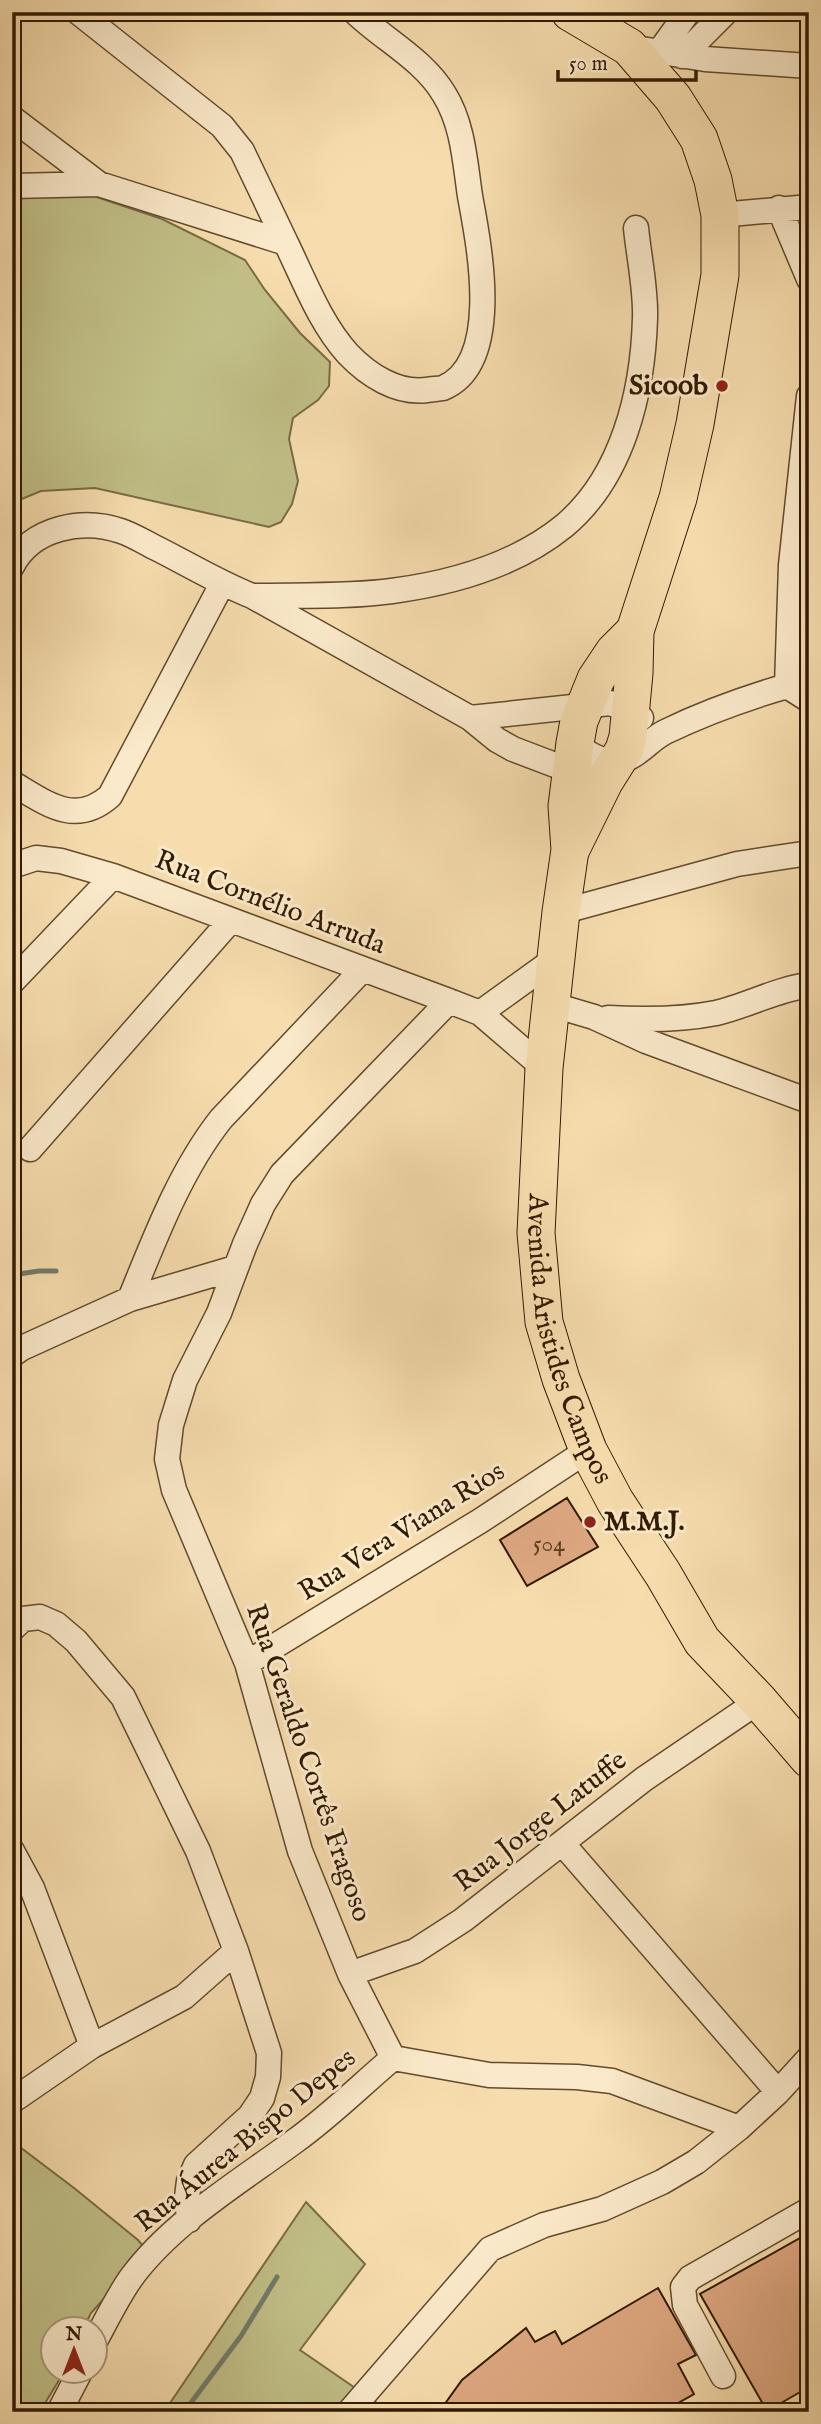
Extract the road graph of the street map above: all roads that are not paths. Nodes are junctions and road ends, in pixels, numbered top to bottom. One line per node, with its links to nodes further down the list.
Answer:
1 (78, 12): 16 (street)
2 (340, 12): 6 (street)
3 (570, 12): 7 (highway, Avenida Aristides Campos)
4 (688, 12): 7 (street)
5 (726, 12): 7 (street)
6 (363, 19): 16 (street)
7 (657, 52): 8 (street); 14 (highway, Avenida Aristides Campos)
8 (809, 66)
9 (12, 118): 10 (street)
10 (99, 184): 11 (street); 16 (street)
11 (12, 186)
12 (809, 207): 13 (street)
13 (779, 208): 14 (street); 17 (street)
14 (720, 215): 22 (highway, Avenida Aristides Campos)
15 (636, 228): 21 (street)
16 (286, 243)
17 (809, 279)
18 (809, 396): 24 (street)
19 (12, 566): 20 (street)
20 (222, 584): 21 (street); 31 (street)
21 (252, 596): 28 (street)
22 (635, 631): 26 (highway, Avenida Aristides Campos); 27 (highway, Avenida Aristides Campos)
23 (809, 672): 24 (street)
24 (788, 686): 25 (street); 29 (street)
25 (809, 700)
26 (585, 705): 27 (street); 28 (street); 30 (highway, Avenida Aristides Campos)
27 (631, 711): 29 (street); 30 (highway, Avenida Aristides Campos)
28 (470, 718): 30 (street)
29 (661, 734): 30 (street)
30 (592, 764): 35 (highway, Avenida Aristides Campos)
31 (12, 783)
32 (809, 853): 35 (street)
33 (12, 866): 34 (street, Rua Cornélio Arruda)
34 (113, 876): 36 (street, Rua Cornélio Arruda); 39 (street)
35 (561, 912): 37 (highway, Avenida Aristides Campos)
36 (231, 920): 38 (street, Rua Cornélio Arruda); 47 (street)
37 (555, 959): 42 (highway, Avenida Aristides Campos); 43 (street)
38 (362, 970): 41 (street, Rua Cornélio Arruda); 49 (street)
39 (12, 982)
40 (809, 985): 44 (street)
41 (449, 1001): 43 (street, Rua Cornélio Arruda); 48 (street, Rua Geraldo Cortês Fragoso)
42 (550, 1004): 44 (street); 45 (highway, Avenida Aristides Campos)
43 (480, 1013): 45 (street, Rua Cornélio Arruda)
44 (594, 1017): 46 (street)
45 (544, 1068): 51 (highway, Avenida Aristides Campos)
46 (809, 1101)
47 (30, 1149)
48 (235, 1268): 49 (street); 53 (street, Rua Geraldo Cortês Fragoso)
49 (130, 1299): 50 (street)
50 (12, 1355)
51 (588, 1450): 53 (street, Rua Vera Viana Rios); 54 (highway, Avenida Aristides Campos)
52 (18, 1624): 58 (street)
53 (247, 1663): 59 (street, Rua Geraldo Cortês Fragoso)
54 (759, 1702): 55 (highway, Avenida Aristides Campos); 56 (street, Rua Jorge Latuffe)
55 (809, 1759)
56 (562, 1843): 59 (street, Rua Jorge Latuffe); 63 (street)
57 (12, 1851): 60 (street)
58 (236, 1951): 60 (street); 67 (street)
59 (350, 1974): 61 (street, Rua Geraldo Cortês Fragoso)
60 (92, 2046): 64 (street)
61 (393, 2058): 65 (street); 67 (street, Rua Áurea Bispo Depes)
62 (809, 2058): 63 (street)
63 (778, 2092): 65 (street)
64 (12, 2101)
65 (739, 2128): 72 (street)
66 (809, 2210): 69 (street)
67 (189, 2220): 68 (street, Rua Áurea Bispo Depes)
68 (108, 2316)
69 (723, 2376)
70 (72, 2386): 71 (street)
71 (59, 2412)
72 (349, 2412)

